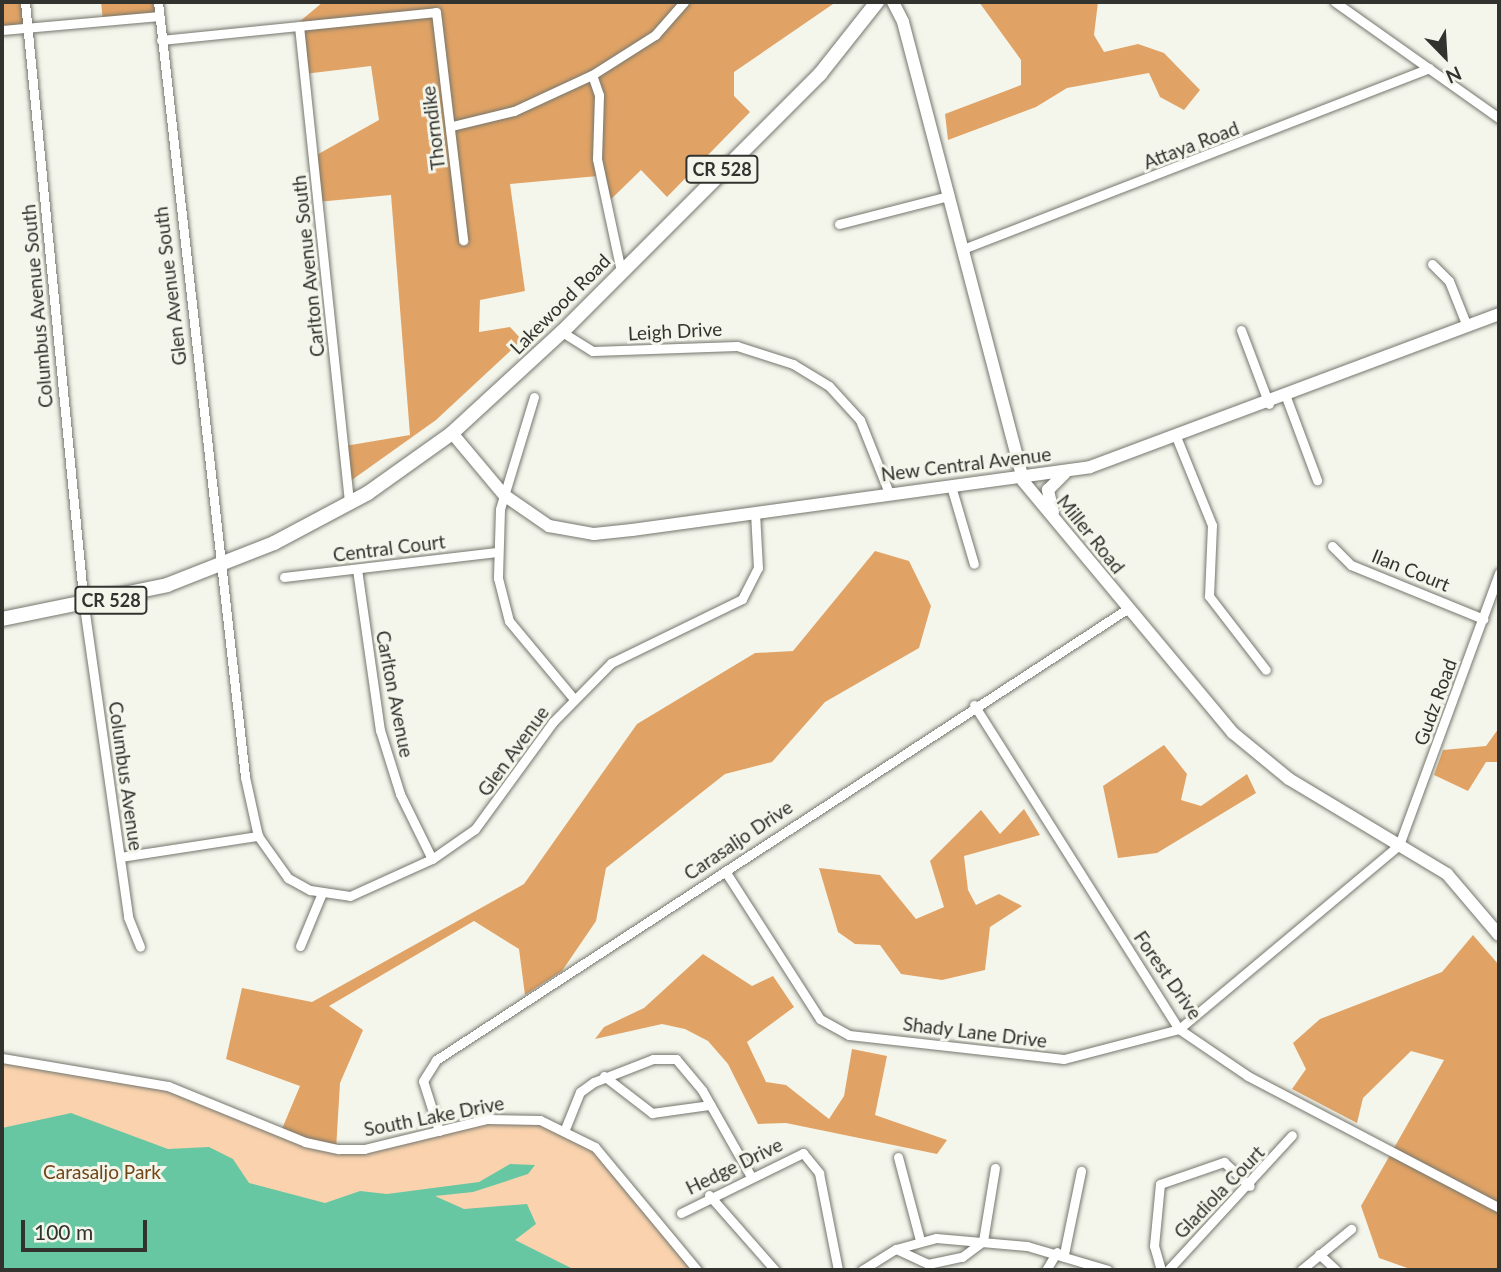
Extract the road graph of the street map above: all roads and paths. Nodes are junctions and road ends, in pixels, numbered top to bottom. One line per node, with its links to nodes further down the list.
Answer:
1 (25, 2): 9 (street, Columbus Avenue South)
2 (158, 2): 7 (street, Glen Avenue South)
3 (684, 2): 13 (street)
4 (877, 2): 21 (main road, Lakewood Road / CR 528)
5 (892, 2): 16 (street, Miller Road)
6 (1335, 2): 12 (street)
7 (159, 16): 9 (street); 11 (street, Glen Avenue South)
8 (299, 26): 11 (street); 15 (street, Thorndike); 37 (street, Carlton Avenue South)
9 (27, 28): 10 (street); 47 (street, Columbus Avenue South)
10 (2, 30)
11 (161, 40): 43 (street, Glen Avenue South)
12 (1429, 68): 14 (street); 19 (street, Attaya Road)
13 (592, 75): 15 (street); 21 (street)
14 (1499, 118)
15 (452, 126): 18 (street, Thorndike)
16 (949, 196): 17 (street); 19 (street, Miller Road)
17 (839, 224)
18 (463, 240)
19 (963, 249): 32 (street, Miller Road)
20 (1432, 264): 23 (street)
21 (621, 271): 25 (main road, Lakewood Road / CR 528)
22 (1499, 314): 23 (street, New Central Avenue)
23 (1467, 326): 27 (street, New Central Avenue)
24 (1241, 330): 28 (street)
25 (562, 332): 29 (main road, Lakewood Road / CR 528); 35 (street, Leigh Drive)
26 (534, 397): 36 (street)
27 (1286, 397): 28 (street, New Central Avenue); 33 (street)
28 (1269, 404): 30 (street, New Central Avenue)
29 (452, 433): 36 (street, New Central Avenue); 37 (main road, Lakewood Road / CR 528)
30 (1177, 439): 31 (street, New Central Avenue); 51 (street)
31 (1068, 471): 32 (street, New Central Avenue); 39 (street)
32 (1020, 478): 34 (street, New Central Avenue); 39 (street, Miller Road)
33 (1317, 480)
34 (951, 486): 35 (street, New Central Avenue); 42 (street)
35 (889, 493): 38 (street, New Central Avenue)
36 (503, 495): 38 (street, New Central Avenue); 41 (street)
37 (349, 503): 43 (main road, Lakewood Road / CR 528)
38 (755, 512): 52 (street, Glen Avenue)
39 (1064, 532): 48 (street, Miller Road)
40 (1332, 546): 50 (street, Ilan Court)
41 (497, 552): 44 (street, Central Court); 52 (street)
42 (974, 564)
43 (217, 567): 47 (main road, CR 528); 54 (street, Glen Avenue)
44 (357, 569): 46 (street, Central Court); 57 (street, Carlton Avenue)
45 (1499, 573): 50 (street, Gudz Road)
46 (284, 577)
47 (84, 606): 49 (main road, CR 528); 56 (street, Columbus Avenue)
48 (1127, 609): 53 (street, Carasaljo Drive); 55 (street, Miller Road)
49 (2, 619)
50 (1483, 619): 55 (street, Gudz Road)
51 (1266, 670)
52 (574, 699): 57 (street, Glen Avenue)
53 (974, 705): 58 (street, Carasaljo Drive); 63 (street, Forest Drive)
54 (258, 836): 56 (street); 59 (street, Glen Avenue)
55 (1401, 842): 60 (street, Miller Road); 63 (street, Shady Lane Drive)
56 (120, 857): 62 (street, Columbus Avenue)
57 (432, 859): 59 (street, Glen Avenue)
58 (724, 871): 63 (street, Shady Lane Drive); 68 (street, Carasaljo Drive)
59 (322, 893): 61 (street)
60 (1499, 935)
61 (300, 946)
62 (140, 947)
63 (1179, 1029): 76 (street, Forest Drive)
64 (2, 1058): 68 (street, South Lake Drive)
65 (604, 1076): 66 (street); 66 (street); 67 (street)
66 (710, 1105): 73 (street)
67 (565, 1129): 68 (street, South Lake Drive); 84 (street, South Lake Drive)
68 (439, 1131)
69 (1292, 1135): 74 (street, Gladiola Court)
70 (898, 1157): 79 (street)
71 (995, 1168): 80 (street)
72 (1081, 1171): 82 (street)
73 (750, 1175): 75 (street, Hedge Drive); 86 (street, Hedge Drive)
74 (1251, 1185): 90 (street); 91 (street, Gladiola Court)
75 (709, 1195): 77 (street, Hedge Drive); 85 (street)
76 (1499, 1208)
77 (681, 1213)
78 (1351, 1229): 83 (street)
79 (920, 1240): 80 (street); 81 (street)
80 (982, 1241): 81 (street); 82 (street)
81 (896, 1250): 87 (street)
82 (1060, 1253): 88 (street); 89 (street)
83 (1319, 1254): 92 (street); 93 (street)
84 (697, 1270)
85 (775, 1270)
86 (838, 1270)
87 (862, 1270)
88 (1046, 1270)
89 (1108, 1270)
90 (1161, 1270)
91 (1168, 1270)
92 (1301, 1270)
93 (1336, 1270)

